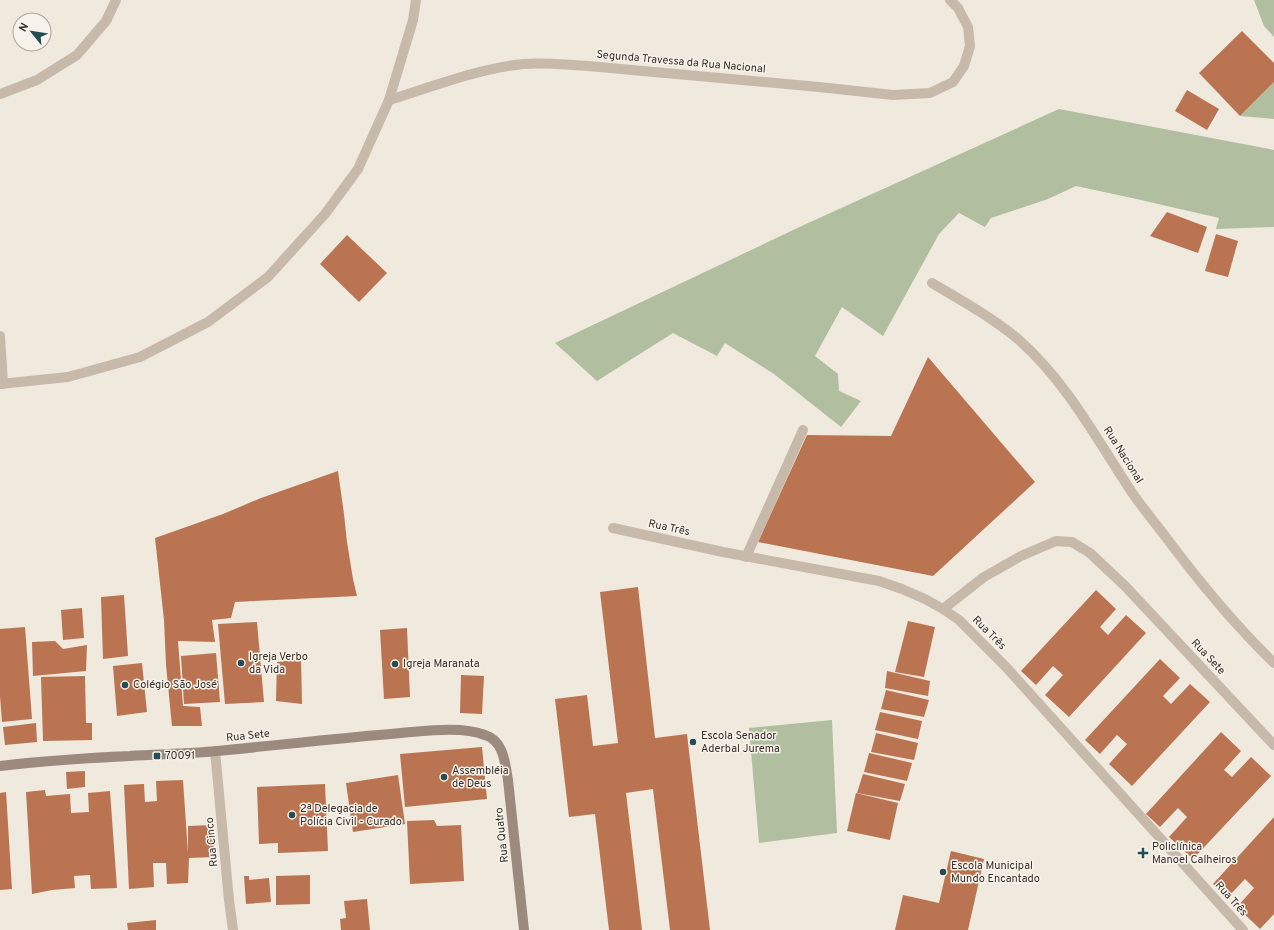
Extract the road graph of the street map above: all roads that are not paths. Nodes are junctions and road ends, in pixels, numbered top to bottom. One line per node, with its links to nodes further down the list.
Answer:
1 (116, 0): 4 (street)
2 (416, 0): 5 (street)
3 (950, 0): 5 (street, Segunda Travessa da Rua Nacional)
4 (0, 94)
5 (389, 100): 8 (street)
6 (932, 283): 13 (street, Rua Nacional)
7 (0, 336): 8 (street)
8 (1, 384)
9 (803, 430): 11 (street)
10 (613, 528): 11 (street, Rua Três)
11 (746, 556): 12 (street, Rua Três)
12 (943, 609): 15 (street, Rua Sete); 20 (street, Rua Três)
13 (1274, 663)
14 (495, 740): 16 (street, Rua Sete); 19 (street, Rua Quatro)
15 (1274, 745)
16 (215, 751): 17 (street, Rua Sete); 18 (street, Rua Cinco)
17 (0, 766)
18 (233, 930)
19 (524, 930)
20 (1243, 930)

